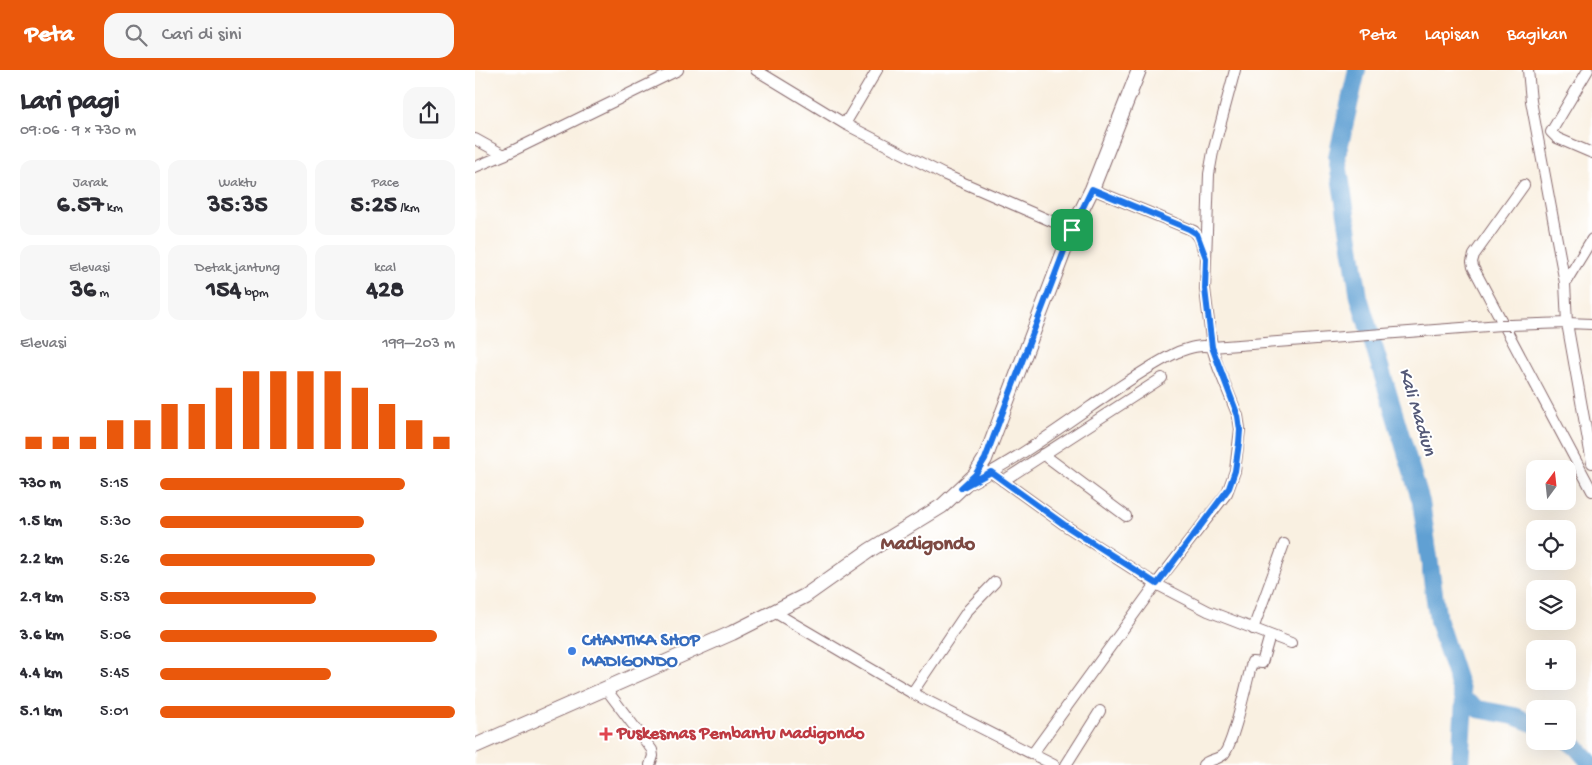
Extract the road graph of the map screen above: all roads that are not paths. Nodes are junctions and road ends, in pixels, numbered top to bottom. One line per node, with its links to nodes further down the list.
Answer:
1 (678, 70): 11 (street)
2 (756, 70): 8 (street)
3 (877, 70): 8 (street)
4 (1139, 70): 14 (main road)
5 (1235, 70): 17 (street)
6 (1528, 70): 18 (street)
7 (1588, 70): 10 (street)
8 (845, 124): 15 (street)
9 (475, 139): 11 (street)
10 (1592, 153)
11 (504, 155): 12 (street)
12 (475, 167)
13 (1523, 185): 28 (street)
14 (1092, 189): 15 (main road); 17 (street)
15 (1072, 230): 27 (main road)
16 (1592, 240): 18 (street)
17 (1206, 258): 21 (street)
18 (1565, 283): 19 (street)
19 (1567, 323): 20 (street); 21 (street); 24 (street)
20 (1592, 324)
21 (1212, 347): 25 (street); 32 (street)
22 (1161, 378): 23 (street)
23 (1043, 454): 26 (street); 29 (street)
24 (1592, 463)
25 (991, 472): 26 (street); 27 (street)
26 (1003, 481): 32 (street)
27 (961, 488): 33 (main road)
28 (1592, 491)
29 (1126, 516)
30 (1285, 544): 34 (street)
31 (995, 582): 38 (street)
32 (1157, 584): 34 (street); 41 (street)
33 (774, 612): 37 (main road); 38 (street)
34 (1253, 629): 35 (street)
35 (1271, 635): 36 (street); 45 (street)
36 (1291, 643)
37 (606, 689): 40 (main road); 42 (street)
38 (912, 693): 41 (street)
39 (1100, 711): 44 (street)
40 (475, 746)
41 (1033, 753): 43 (street)
42 (650, 765)
43 (1054, 765)
44 (1066, 765)
45 (1203, 765)

